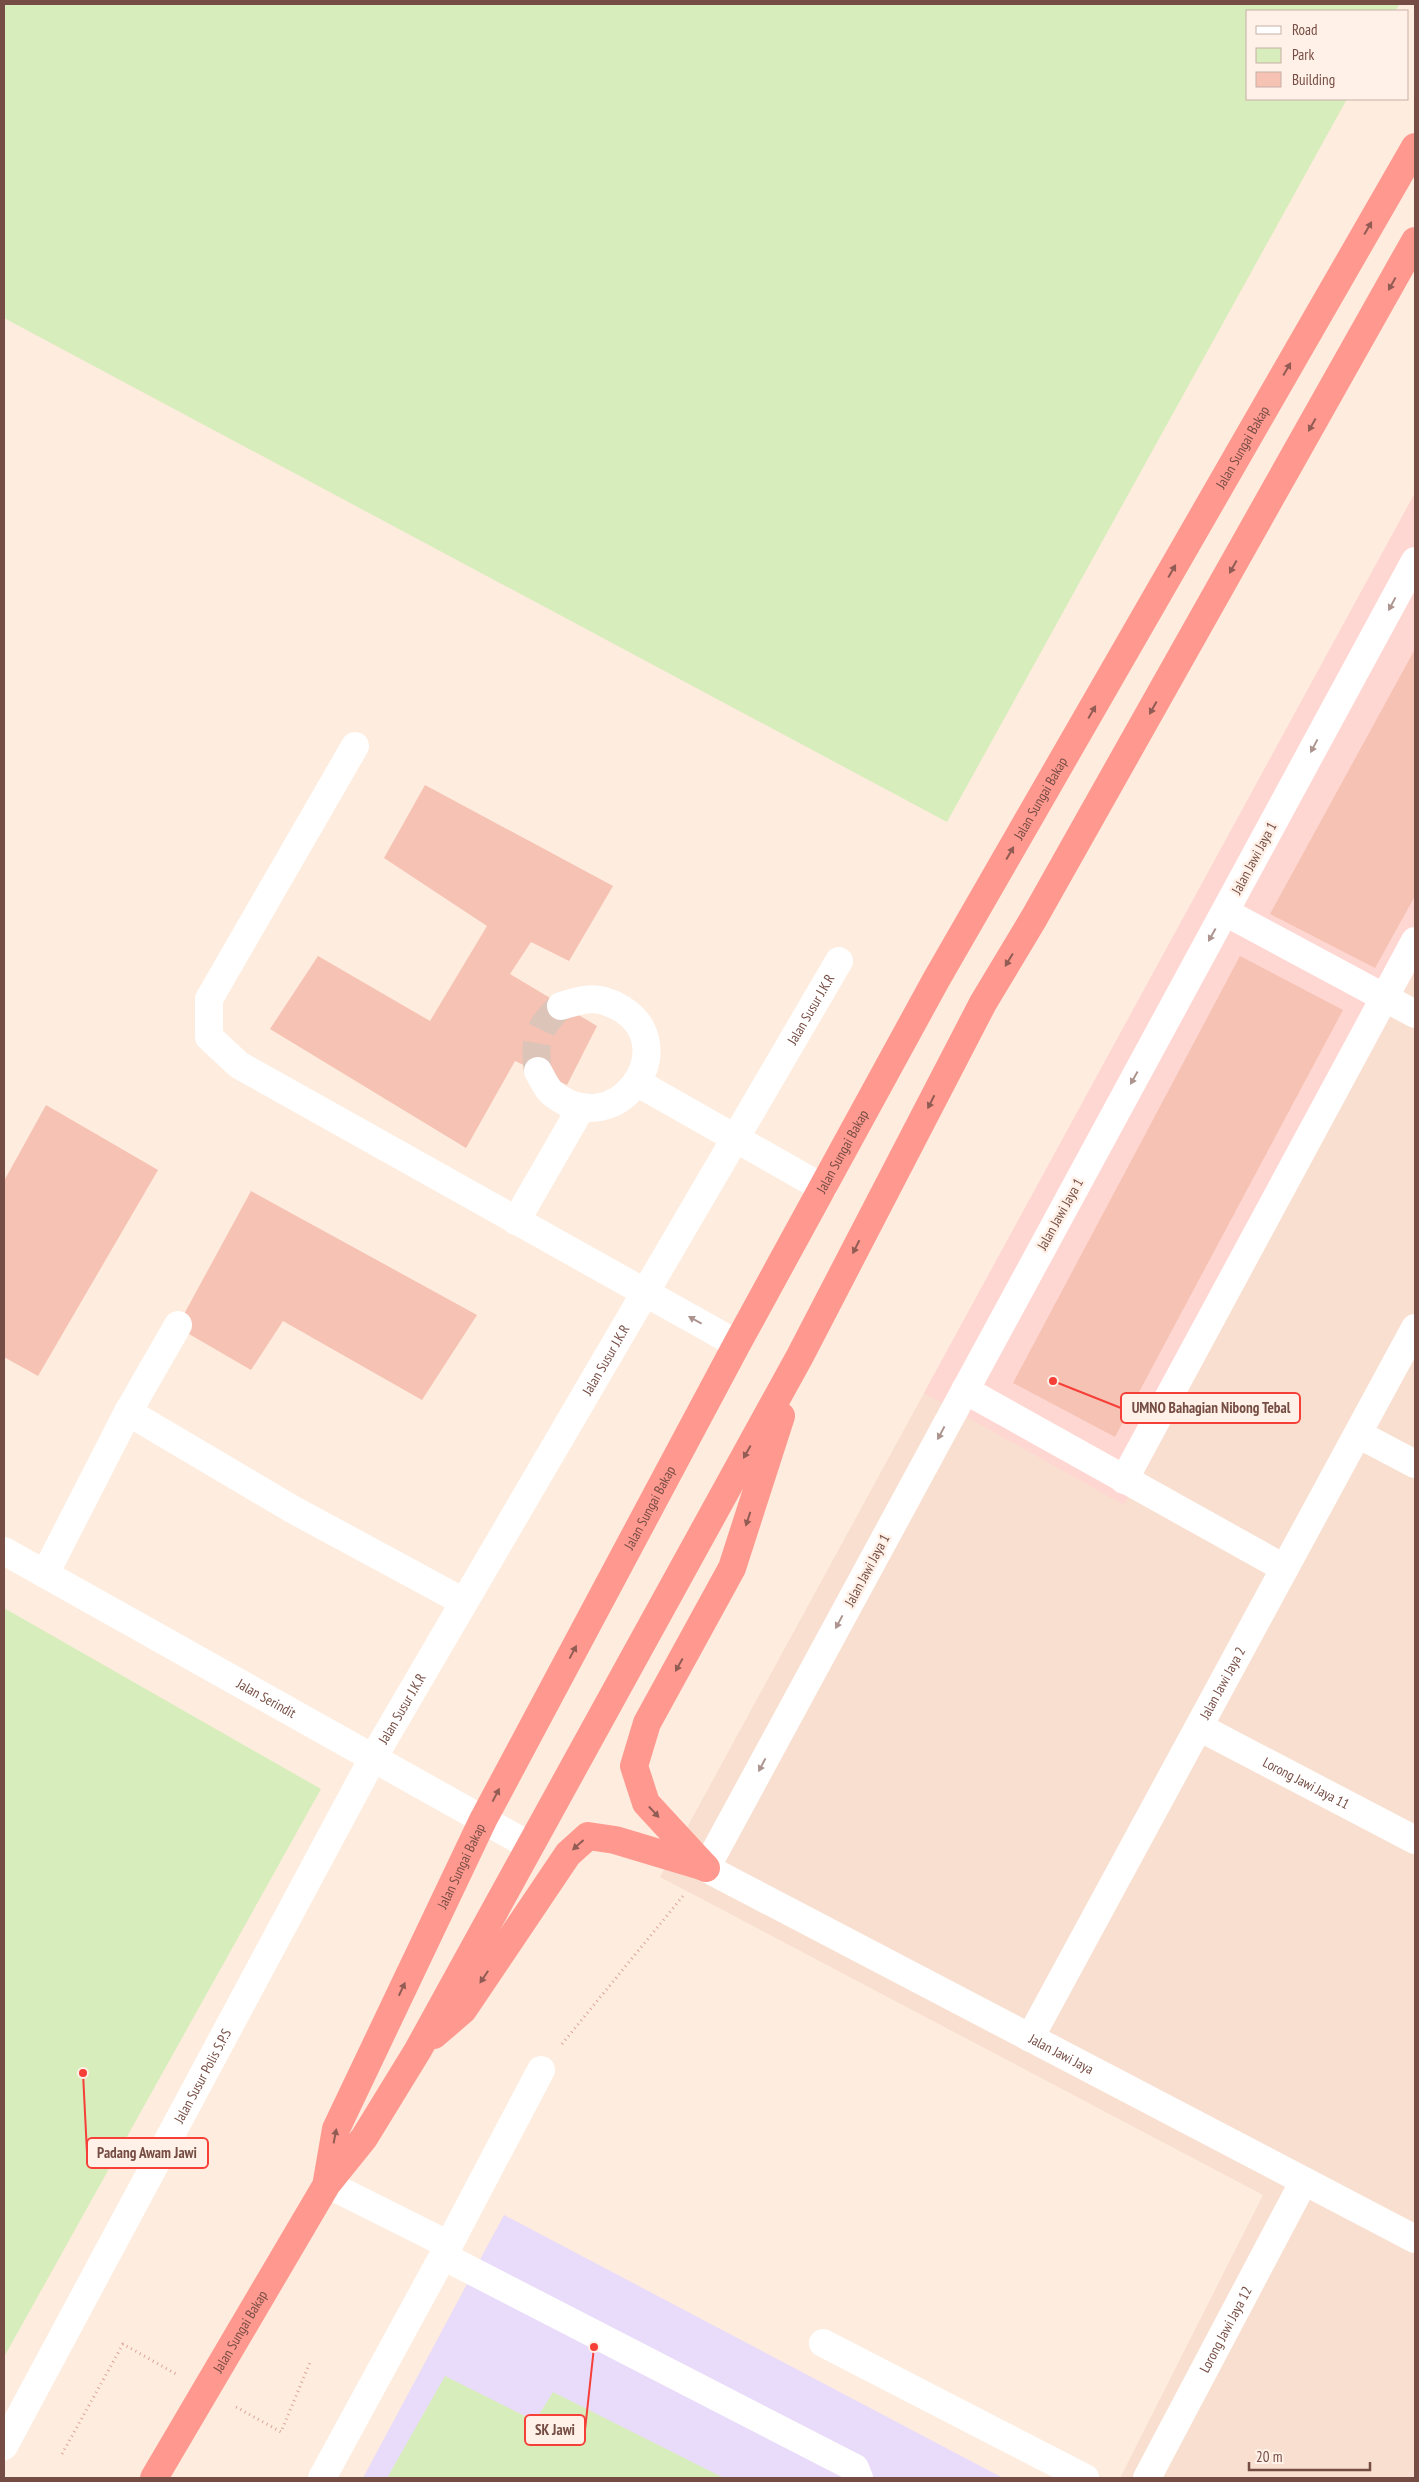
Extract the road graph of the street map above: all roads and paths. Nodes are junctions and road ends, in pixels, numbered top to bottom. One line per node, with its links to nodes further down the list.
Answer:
1 (1415, 147): 15 (highway, Jalan Sungai Bakap, one-way to 1)
2 (1415, 241): 21 (highway, Jalan Sungai Bakap, one-way to 21)
3 (1415, 561): 5 (street, Jalan Jawi Jaya 1, one-way to 5)
4 (355, 746): 16 (street)
5 (1225, 912): 8 (street); 22 (street, Jalan Jawi Jaya 1, one-way to 22)
6 (1415, 941): 8 (street)
7 (839, 961): 14 (street, Jalan Susur J.K.R)
8 (1384, 998): 10 (street); 26 (street)
9 (561, 1006): 12 (street)
10 (1415, 1014)
11 (538, 1071): 13 (street)
12 (638, 1084): 13 (street); 14 (street)
13 (581, 1108): 16 (street)
14 (736, 1138): 15 (street); 17 (street, Jalan Susur J.K.R)
15 (823, 1188): 20 (highway, Jalan Sungai Bakap)
16 (516, 1220): 17 (street)
17 (646, 1292): 20 (street, one-way to 17); 30 (street, Jalan Susur J.K.R)
18 (178, 1325): 23 (street)
19 (1415, 1328): 24 (street, Jalan Jawi Jaya 2)
20 (738, 1344): 33 (highway, Jalan Sungai Bakap, one-way to 20)
21 (800, 1356): 35 (highway, Jalan Sungai Bakap, one-way to 35); 36 (highway, one-way to 36)
22 (965, 1390): 26 (street); 36 (street, Jalan Jawi Jaya 1, one-way to 36)
23 (128, 1412): 29 (street); 30 (street)
24 (1358, 1434): 25 (street); 28 (street, Jalan Jawi Jaya 2)
25 (1415, 1464)
26 (1124, 1480): 28 (street)
27 (4, 1551): 29 (street, Jalan Serindit)
28 (1284, 1568): 31 (street, Jalan Jawi Jaya 2)
29 (45, 1574): 32 (street, Jalan Serindit)
30 (464, 1602): 32 (street, Jalan Susur J.K.R)
31 (1199, 1727): 34 (street, Lorong Jawi Jaya 11); 37 (street, Jalan Jawi Jaya 2)
32 (374, 1758): 33 (street, Jalan Serindit); 48 (street, Jalan Susur Polis S.P.S)
33 (483, 1820): 35 (street, Jalan Serindit); 41 (highway, Jalan Sungai Bakap, one-way to 33)
34 (1415, 1840)
35 (530, 1846): 38 (highway, Jalan Sungai Bakap)
36 (706, 1868): 37 (street, Jalan Jawi Jaya); 38 (highway, one-way to 38); 39 (path)
37 (1030, 2038): 40 (street, Jalan Jawi Jaya)
38 (418, 2050): 41 (highway, Jalan Sungai Bakap)
39 (541, 2070): 43 (street)
40 (1304, 2181): 42 (street, Jalan Jawi Jaya); 54 (street, Lorong Jawi Jaya 12)
41 (326, 2184): 43 (street); 50 (highway, Jalan Sungai Bakap)
42 (1415, 2240)
43 (446, 2251): 51 (street); 52 (street)
44 (823, 2342): 53 (street)
45 (123, 2344): 49 (path)
46 (311, 2360): 47 (path)
47 (281, 2432)
48 (4, 2446)
49 (62, 2454)
50 (154, 2478)
51 (322, 2478)
52 (859, 2478)
53 (1084, 2478)
54 (1147, 2478)

